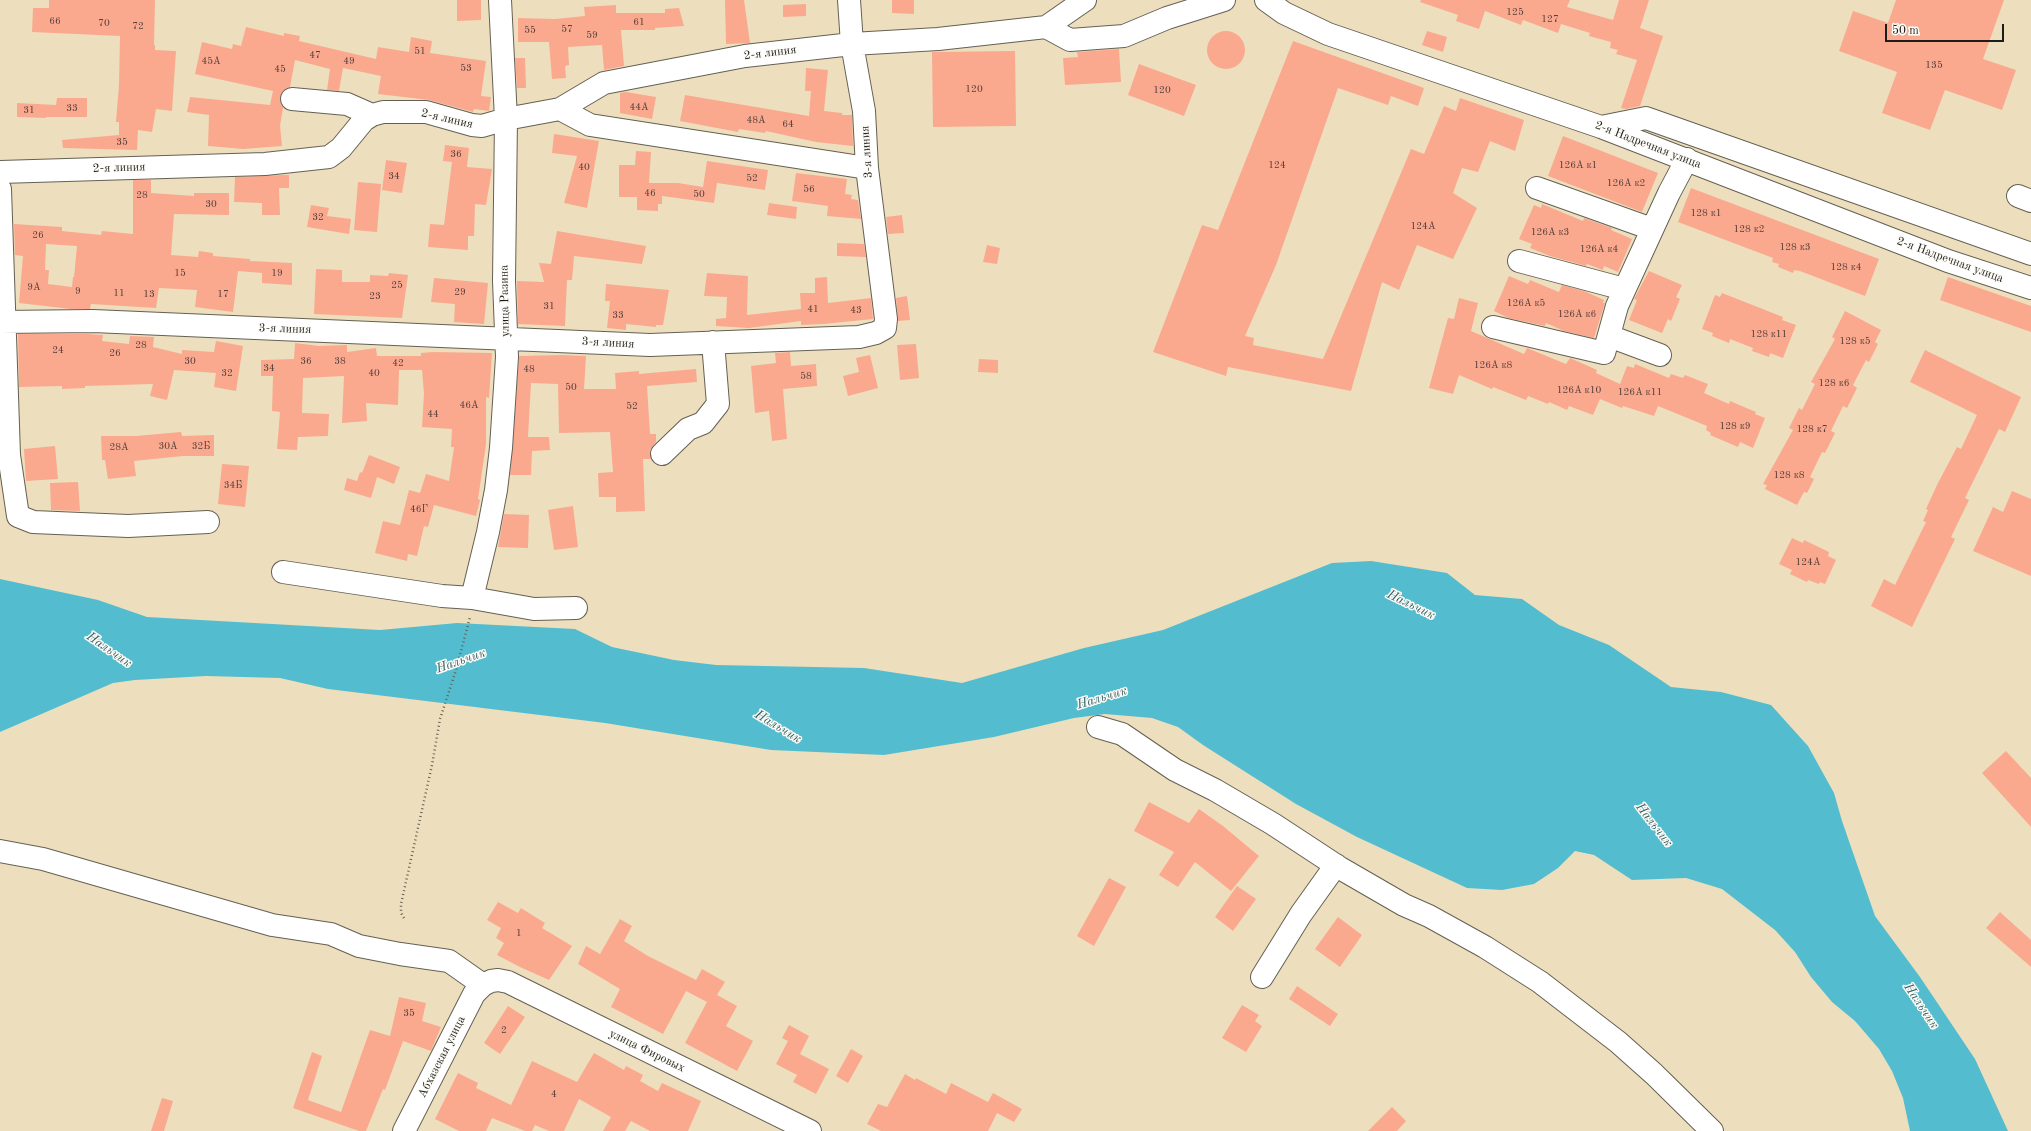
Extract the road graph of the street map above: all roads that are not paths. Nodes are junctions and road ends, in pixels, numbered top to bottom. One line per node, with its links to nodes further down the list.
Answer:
1 (500, 0): 11 (street, улица Разина)
2 (849, 0): 7 (street, 3-я линия)
3 (1085, 0): 6 (street)
4 (1224, 0): 6 (street)
5 (1266, 0): 12 (street, 2-я Надречная улица)
6 (1046, 27): 7 (street, 2-я линия)
7 (852, 44): 9 (street, 2-я линия); 14 (street, 3-я линия)
8 (292, 99): 10 (street)
9 (560, 110): 11 (street, 2-я линия); 14 (street)
10 (372, 115): 11 (street, 2-я линия); 16 (street, 2-я линия)
11 (506, 119): 30 (street, улица Разина)
12 (1601, 127): 13 (street, 2-я Надречная улица); 15 (street)
13 (1687, 160): 19 (street, 2-я Надречная улица); 21 (street)
14 (867, 168): 31 (street, 3-я линия)
15 (1798, 171): 19 (street); 20 (street)
16 (0, 172)
17 (1537, 188): 21 (street)
18 (0, 189): 27 (street)
19 (1789, 199): 24 (street, 2-я Надречная улица)
20 (1944, 224): 22 (street); 24 (street)
21 (1652, 229): 26 (street)
22 (2031, 254)
23 (1519, 261): 26 (street)
24 (1948, 261): 25 (street, 2-я Надречная улица)
25 (2031, 288)
26 (1624, 289): 29 (street)
27 (2, 322): 30 (street, 3-я линия); 34 (street)
28 (1493, 327): 29 (street)
29 (1609, 336): 32 (street)
30 (506, 338): 31 (street, 3-я линия); 36 (street, улица Разина)
31 (713, 342): 33 (street)
32 (1660, 355)
33 (662, 454)
34 (208, 522)
35 (283, 572): 36 (street)
36 (472, 598): 37 (street)
37 (576, 608)
38 (1098, 727): 40 (street)
39 (0, 851): 42 (street)
40 (1336, 865): 41 (street); 45 (street)
41 (1262, 977)
42 (483, 985): 43 (street, Абхазская улица); 44 (street, улица Фировых)
43 (404, 1131)
44 (810, 1131)
45 (1712, 1131)

